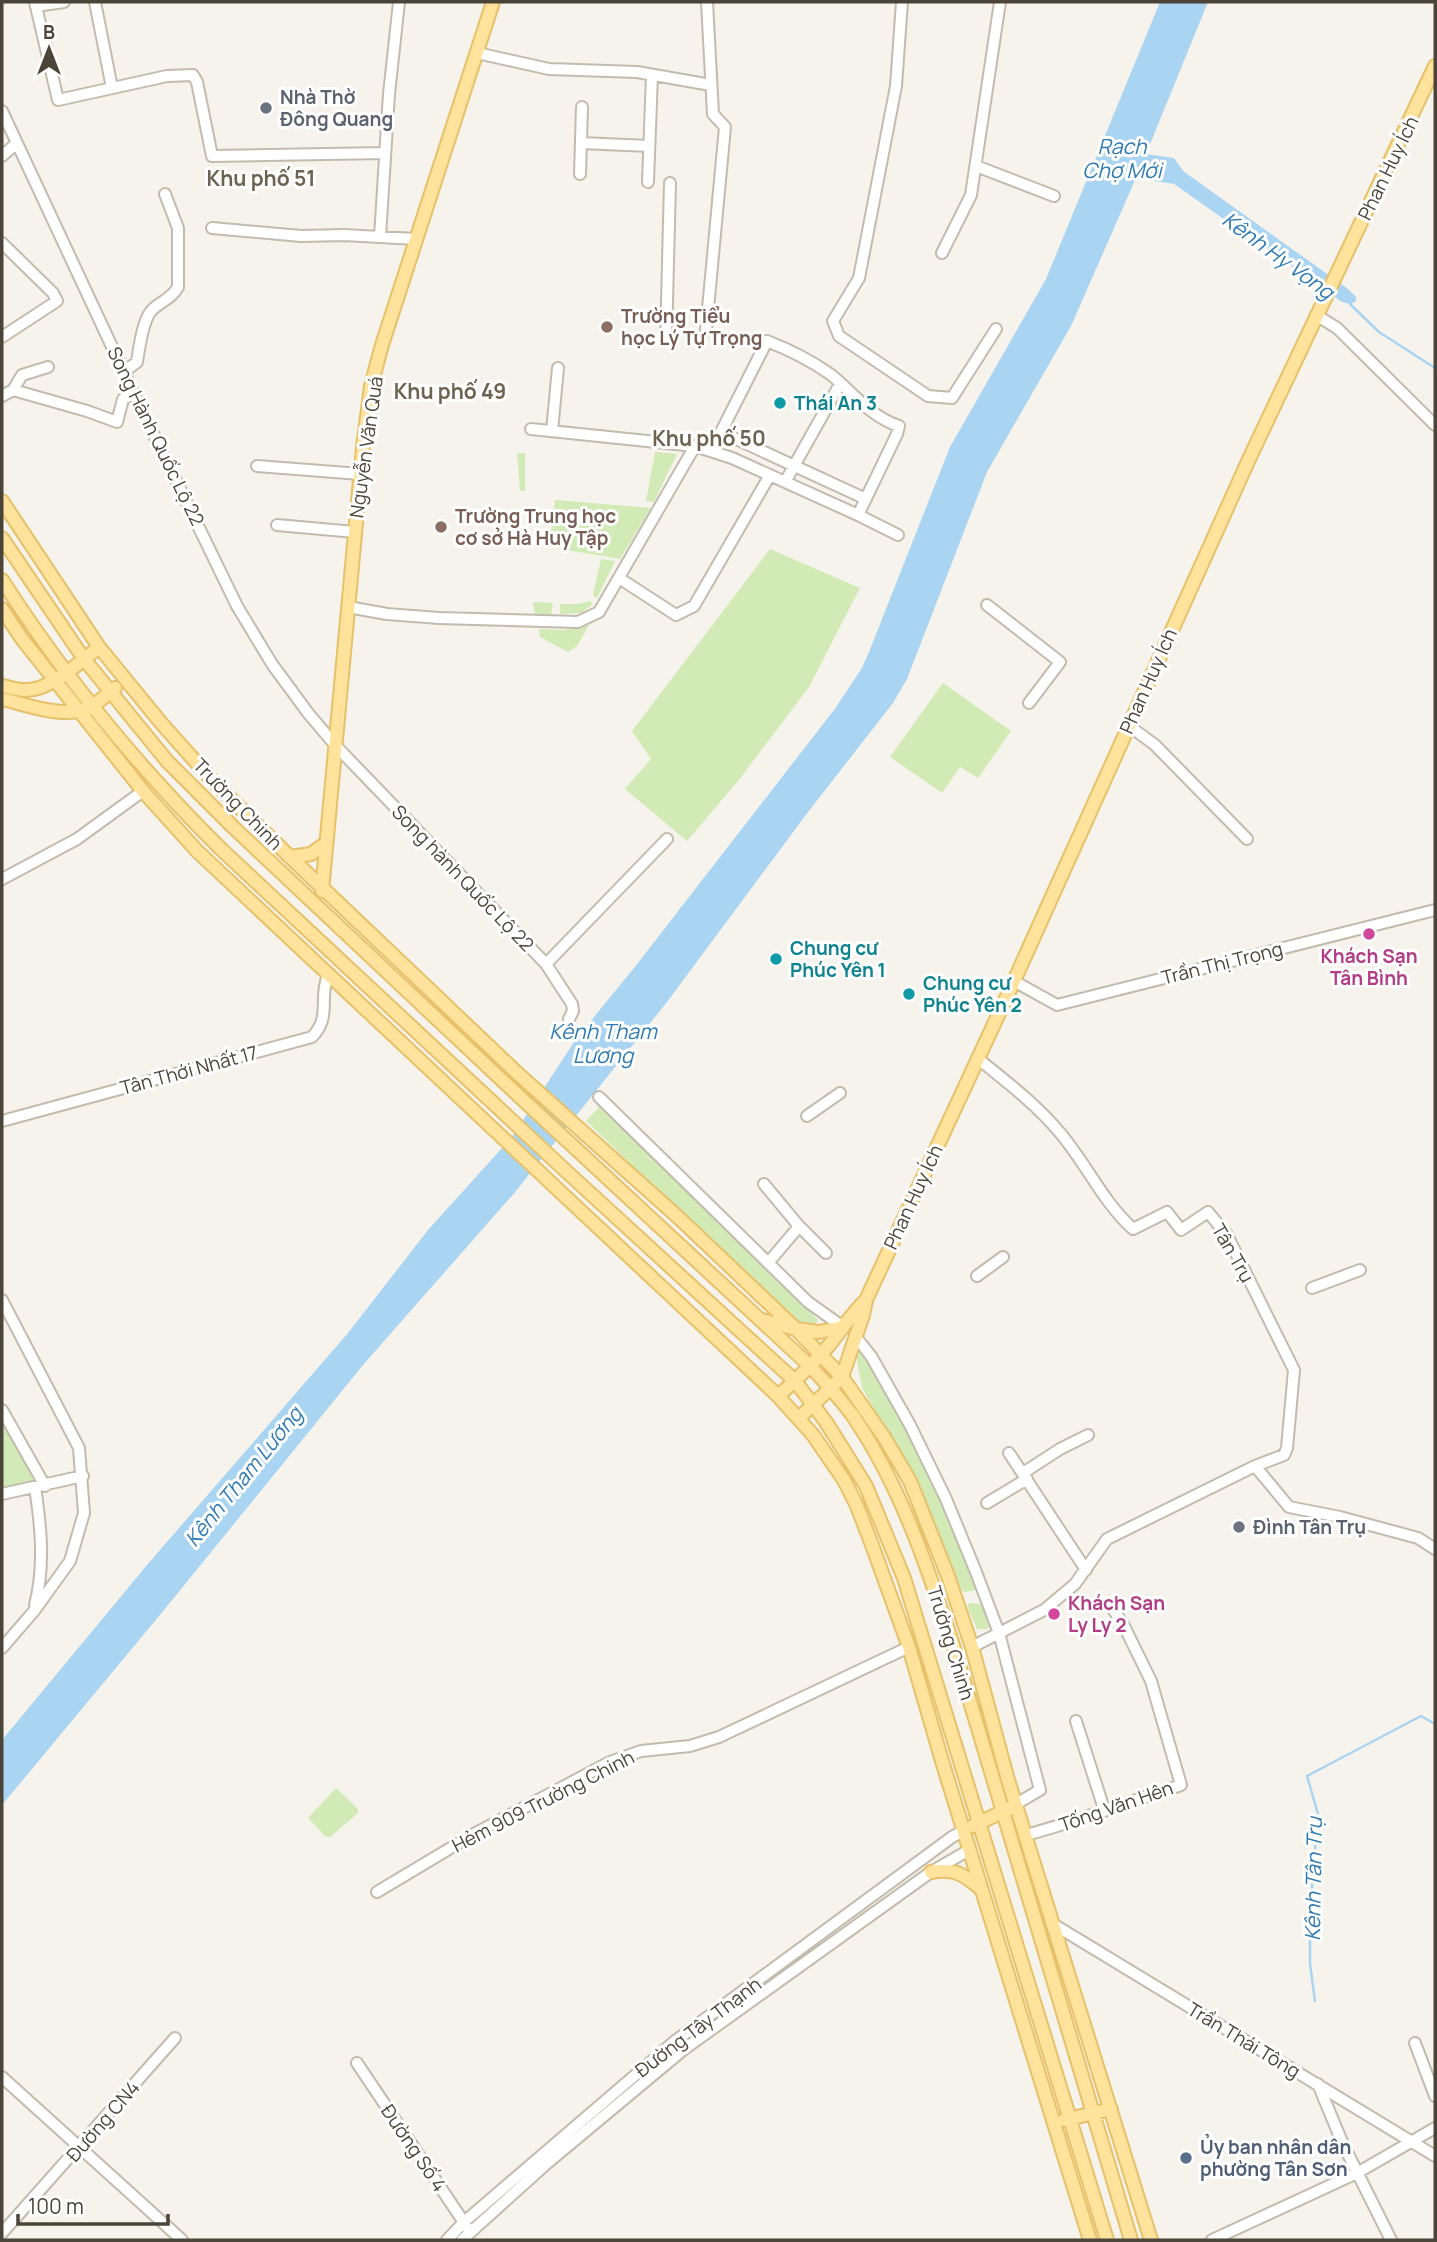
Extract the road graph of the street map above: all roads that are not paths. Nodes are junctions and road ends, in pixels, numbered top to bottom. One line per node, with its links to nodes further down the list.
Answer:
1 (64, 2): 8 (street)
2 (95, 2): 13 (street)
3 (400, 2): 19 (street)
4 (492, 2): 9 (main road, Nguyễn Văn Quá)
5 (707, 2): 12 (street)
6 (902, 2): 33 (street)
7 (1000, 2): 21 (street)
8 (36, 4): 13 (street)
9 (477, 53): 11 (street); 29 (main road, Nguyễn Văn Quá)
10 (1435, 66): 32 (main road, Phan Huy Ích)
11 (652, 75): 12 (street); 18 (street)
12 (711, 85): 34 (street)
13 (112, 88): 19 (street)
14 (582, 107): 17 (street)
15 (2, 111): 16 (street, Song Hành Quốc Lộ 22)
16 (17, 143): 20 (street); 39 (street, Song Hành Quốc Lộ 22)
17 (581, 143): 18 (street); 22 (street)
18 (649, 146): 23 (street)
19 (384, 153): 28 (street)
20 (2, 156)
21 (976, 166): 26 (street); 31 (street)
22 (580, 174)
23 (648, 183)
24 (670, 183): 36 (street)
25 (164, 194): 39 (street)
26 (1054, 196)
27 (212, 228): 28 (street)
28 (380, 237): 29 (street)
29 (416, 239): 50 (main road, Nguyễn Văn Quá)
30 (2, 243): 35 (street)
31 (942, 253)
32 (1317, 312): 44 (street); 74 (main road, Phan Huy Ích)
33 (996, 329)
34 (706, 330)
35 (2, 337)
36 (666, 341)
37 (48, 367): 41 (street)
38 (558, 368): 46 (street)
39 (124, 372): 42 (street, Song Hành Quốc Lộ 22)
40 (840, 384): 49 (street); 49 (street); 53 (street)
41 (13, 390): 42 (street); 43 (street)
42 (134, 394): 75 (street, Song Hành Quốc Lộ 22)
43 (2, 396)
44 (1435, 425)
45 (531, 429): 46 (street)
46 (552, 431): 47 (street)
47 (695, 446): 51 (street); 60 (street)
48 (257, 466): 50 (street)
49 (793, 466): 52 (street); 53 (street)
50 (360, 474): 57 (main road, Nguyễn Văn Quá)
51 (770, 475): 52 (street); 60 (street)
52 (785, 482): 55 (street)
53 (866, 499): 55 (street)
54 (2, 501): 65 (main road, Trường Chinh)
55 (859, 515): 58 (street)
56 (277, 525): 57 (street)
57 (355, 532): 63 (main road, Nguyễn Văn Quá)
58 (898, 535)
59 (2, 538): 66 (main road, Trường Chinh)
60 (619, 578): 63 (street)
61 (2, 580): 67 (main road)
62 (987, 605): 72 (street)
63 (348, 607): 75 (main road, Nguyễn Văn Quá)
64 (2, 609): 67 (main road)
65 (99, 647): 66 (main road); 68 (main road, Trường Chinh)
66 (84, 659): 67 (main road); 70 (main road, Trường Chinh)
67 (60, 677): 69 (main road); 73 (main road)
68 (125, 680): 70 (main road); 81 (main road, Trường Chinh)
69 (2, 686)
70 (110, 692): 73 (main road); 84 (main road, Trường Chinh)
71 (2, 699): 73 (main road)
72 (1029, 703)
73 (86, 709): 76 (main road); 77 (main road)
74 (1128, 725): 79 (street); 88 (main road, Phan Huy Ích)
75 (336, 746): 80 (main road, Nguyễn Văn Quá); 86 (street, Song hành Quốc Lộ 22)
76 (155, 781): 77 (main road); 99 (main road, Trường Chinh)
77 (143, 791): 82 (street); 87 (main road)
78 (667, 839): 86 (street)
79 (1247, 839)
80 (326, 843): 81 (main road); 83 (main road, Nguyễn Văn Quá)
81 (290, 857): 83 (main road, Trường Chinh)
82 (2, 879)
83 (323, 886): 84 (main road, Nguyễn Văn Quá); 96 (main road, Trường Chinh)
84 (321, 909): 98 (main road, Trường Chinh)
85 (1435, 910): 88 (street, Trần Thị Trọng)
86 (546, 964): 89 (street, Song hành Quốc Lộ 22)
87 (328, 975): 94 (street, Tân Thới Nhất 17); 102 (main road)
88 (1014, 981): 90 (main road, Phan Huy Ích)
89 (569, 1018)
90 (977, 1058): 108 (main road, Phan Huy Ích); 124 (street, Tân Trụ)
91 (841, 1093): 93 (street)
92 (598, 1097): 103 (street)
93 (807, 1116)
94 (2, 1121)
95 (764, 1184): 97 (street)
96 (679, 1218): 98 (main road); 111 (main road, Trường Chinh)
97 (798, 1225): 100 (street); 103 (street)
98 (666, 1232): 109 (main road, Trường Chinh)
99 (649, 1248): 102 (main road); 116 (main road, Trường Chinh)
100 (826, 1253)
101 (1003, 1257): 105 (street)
102 (636, 1261): 118 (main road)
103 (768, 1263): 110 (street)
104 (1360, 1270): 106 (street)
105 (977, 1276)
106 (1312, 1288)
107 (2, 1300): 125 (street)
108 (866, 1300): 110 (main road); 112 (main road)
109 (759, 1319): 111 (main road); 114 (main road, Trường Chinh)
110 (843, 1326): 111 (main road); 113 (main road)
111 (796, 1329): 113 (main road, Trường Chinh)
112 (855, 1336): 115 (main road); 134 (street)
113 (821, 1354): 114 (main road); 115 (main road, Trường Chinh)
114 (810, 1366): 116 (main road); 117 (main road, Trường Chinh)
115 (842, 1377): 117 (main road); 136 (main road, Trường Chinh)
116 (795, 1381): 118 (main road); 119 (main road, Trường Chinh)
117 (832, 1390): 119 (main road); 141 (main road, Trường Chinh)
118 (778, 1396): 121 (main road)
119 (813, 1405): 121 (main road); 142 (main road, Trường Chinh)
120 (2, 1410): 127 (street)
121 (799, 1418): 135 (main road)
122 (1088, 1435): 126 (street)
123 (1009, 1453): 126 (street)
124 (1255, 1466): 130 (street); 131 (street)
125 (83, 1476): 127 (street); 133 (street)
126 (1025, 1476): 129 (street); 131 (street)
127 (40, 1486): 128 (street); 133 (street)
128 (2, 1494)
129 (987, 1503)
130 (1435, 1549)
131 (1086, 1570): 134 (street)
132 (1109, 1603): 140 (street, Tống Văn Hên)
133 (34, 1611): 137 (street)
134 (999, 1633): 136 (street); 139 (street)
135 (909, 1647): 143 (main road); 150 (street, Hẻm 909 Trường Chinh)
136 (972, 1647): 139 (main road, Trường Chinh)
137 (2, 1648)
138 (1076, 1721): 140 (street)
139 (1016, 1804): 141 (main road); 144 (main road, Trường Chinh)
140 (1104, 1810): 144 (street, Tống Văn Hên)
141 (1002, 1812): 142 (main road); 145 (main road, Trường Chinh)
142 (980, 1823): 143 (main road); 146 (main road, Trường Chinh)
143 (963, 1831): 147 (main road); 153 (street, Đường Tây Thạnh)
144 (1026, 1835): 145 (main road); 152 (main road, Trường Chinh)
145 (1011, 1839): 146 (main road); 164 (main road, Trường Chinh)
146 (986, 1846): 147 (main road); 151 (main road, Trường Chinh)
147 (969, 1850): 148 (street, Đường Tây Thạnh); 149 (main road)
148 (931, 1872): 149 (main road); 154 (street, Đường Tây Thạnh)
149 (981, 1889): 151 (main road); 166 (main road)
150 (377, 1892)
151 (1009, 1917): 165 (main road, Trường Chinh)
152 (1053, 1924): 161 (street, Trần Thái Tông); 163 (main road, Trường Chinh)
153 (750, 1987): 154 (street); 156 (street, Đường Tây Thạnh)
154 (758, 1997): 158 (street, Đường Tây Thạnh)
155 (175, 2038): 169 (street, Đường CN4)
156 (675, 2041): 158 (street); 171 (street, Đường Tây Thạnh)
157 (1415, 2043): 162 (street)
158 (683, 2050): 171 (street, Đường Tây Thạnh)
159 (357, 2063): 173 (street, Đường Số 4)
160 (2, 2077): 169 (street)
161 (1318, 2084): 168 (street, Trần Thái Tông); 172 (street)
162 (1435, 2096)
163 (1111, 2109): 164 (main road); 181 (main road, Trường Chinh)
164 (1092, 2113): 165 (main road); 180 (main road, Trường Chinh)
165 (1069, 2119): 166 (main road); 179 (main road, Trường Chinh)
166 (1054, 2123): 178 (main road)
167 (1435, 2128): 168 (street)
168 (1412, 2141): 170 (street, Trần Thái Tông); 172 (street)
169 (80, 2147): 174 (street, Đường CN4); 176 (street)
170 (1435, 2156)
171 (541, 2161): 173 (street, Đường Tây Thạnh); 175 (street, Đường Tây Thạnh)
172 (1357, 2173): 182 (street); 183 (street)
173 (464, 2222): 175 (street, Đường Số 4); 177 (street, Đường Tây Thạnh)
174 (2, 2233)
175 (466, 2236)
176 (182, 2240)
177 (446, 2240)
178 (1090, 2240)
179 (1107, 2240)
180 (1131, 2240)
181 (1151, 2240)
182 (1212, 2240)
183 (1391, 2240)

